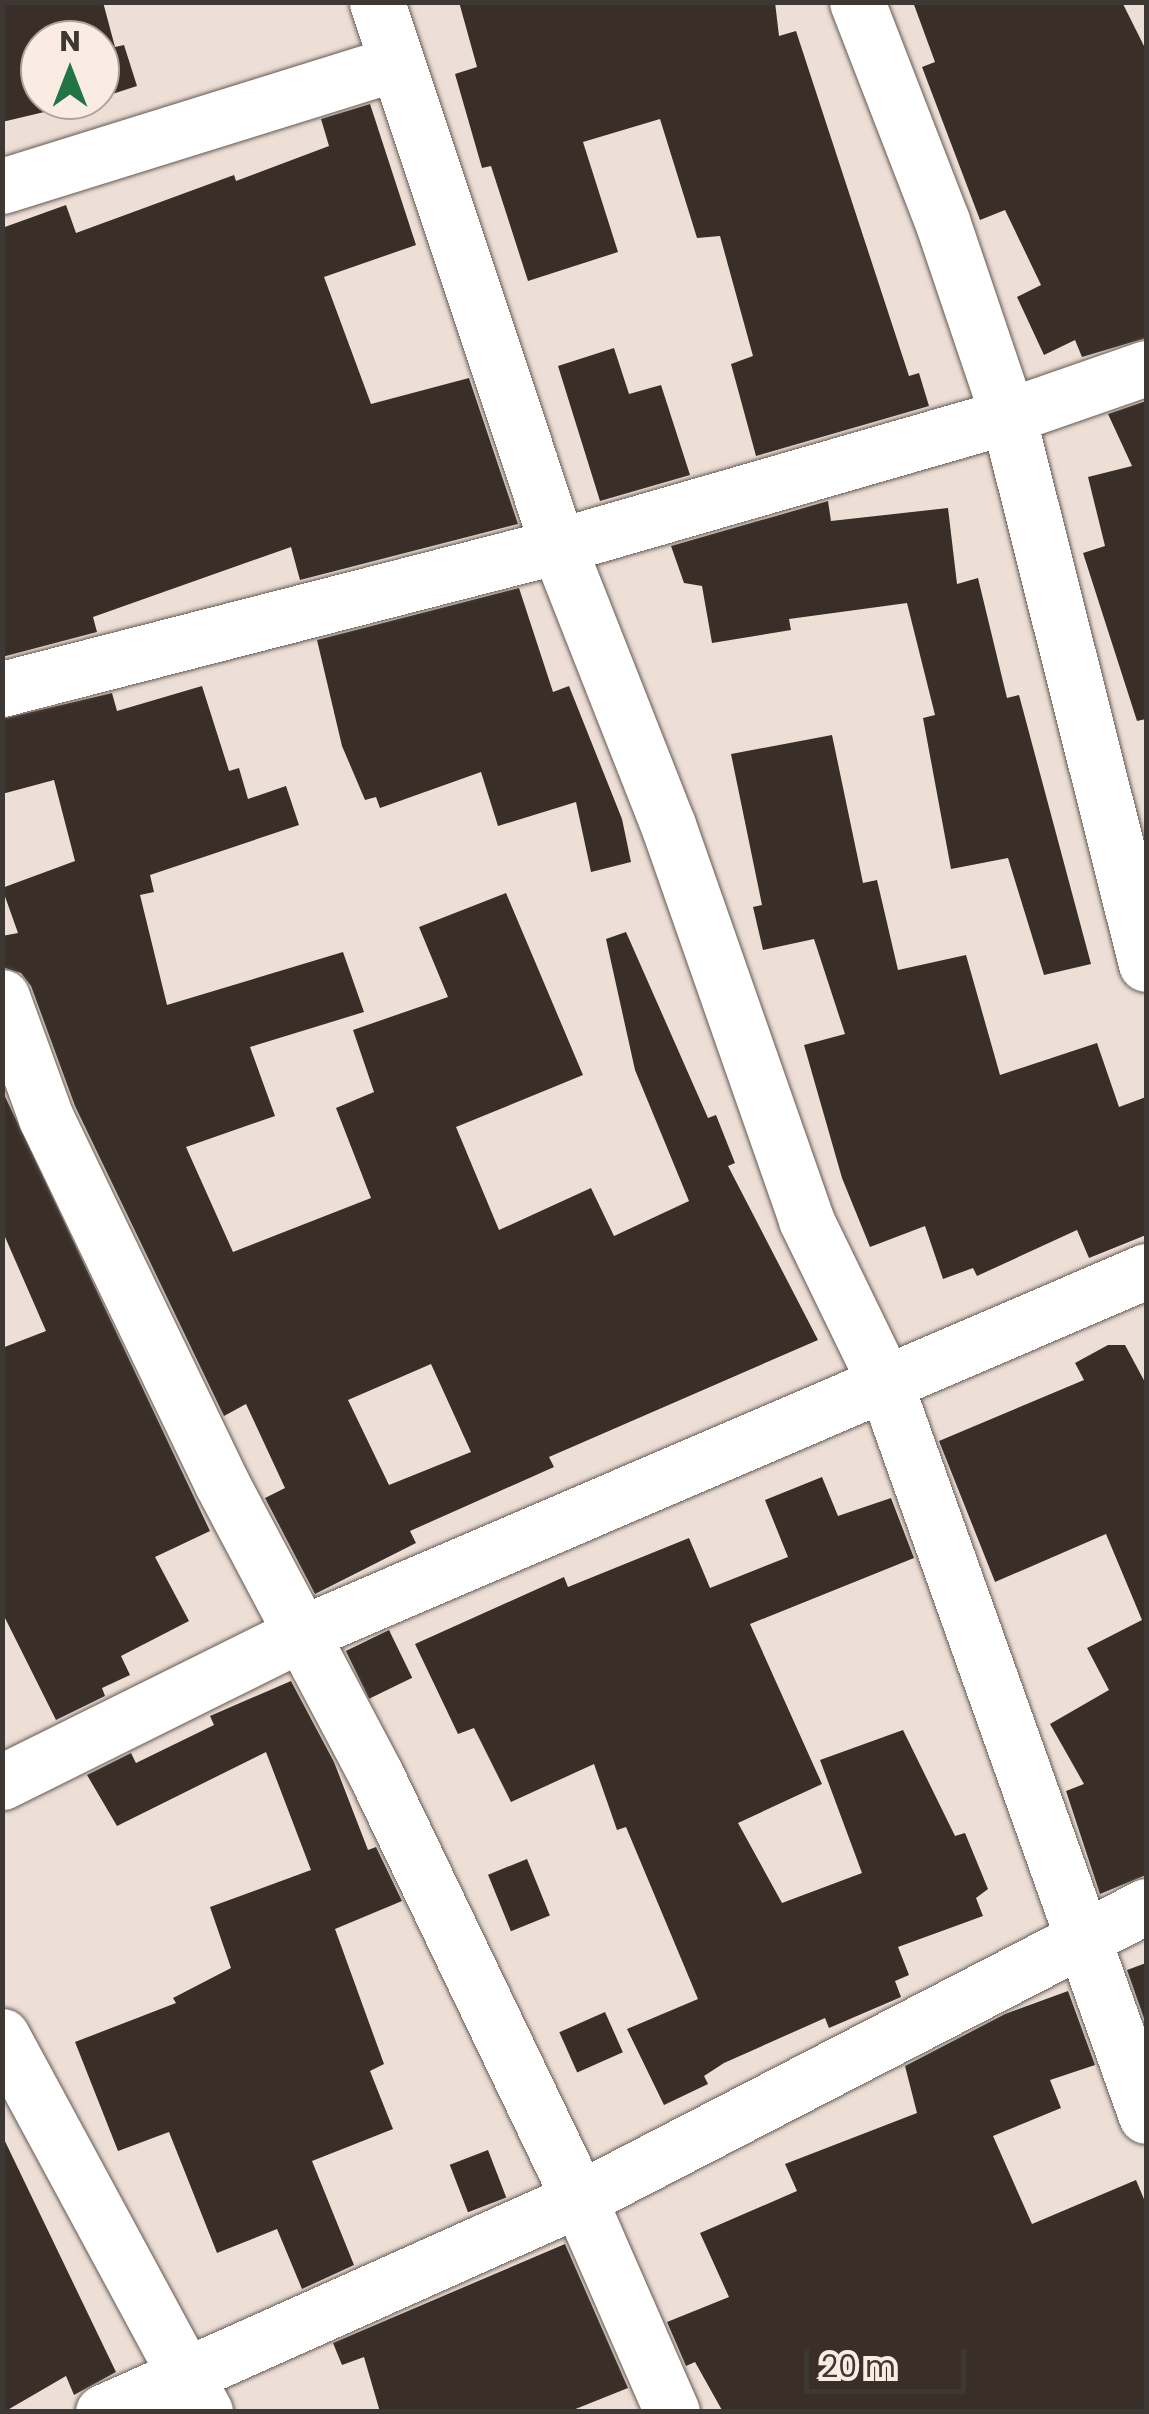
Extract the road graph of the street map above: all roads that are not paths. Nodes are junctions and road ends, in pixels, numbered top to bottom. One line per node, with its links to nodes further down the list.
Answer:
1 (376, 2): 3 (street)
2 (857, 2): 6 (street)
3 (396, 63): 4 (street); 7 (street)
4 (2, 186)
5 (1146, 368): 6 (street)
6 (1008, 416): 7 (street); 9 (street)
7 (558, 546): 8 (street); 12 (street)
8 (2, 689)
9 (1146, 964)
10 (2, 997): 13 (street)
11 (1146, 1271): 12 (street)
12 (884, 1383): 13 (street); 16 (street)
13 (298, 1635): 14 (street); 19 (street)
14 (2, 1782)
15 (1146, 1906): 16 (street)
16 (1086, 1934): 18 (street); 19 (street)
17 (2, 2036): 20 (street)
18 (1146, 2116)
19 (579, 2199): 20 (street); 22 (street)
20 (193, 2395): 21 (street)
21 (103, 2412)
22 (672, 2412)

